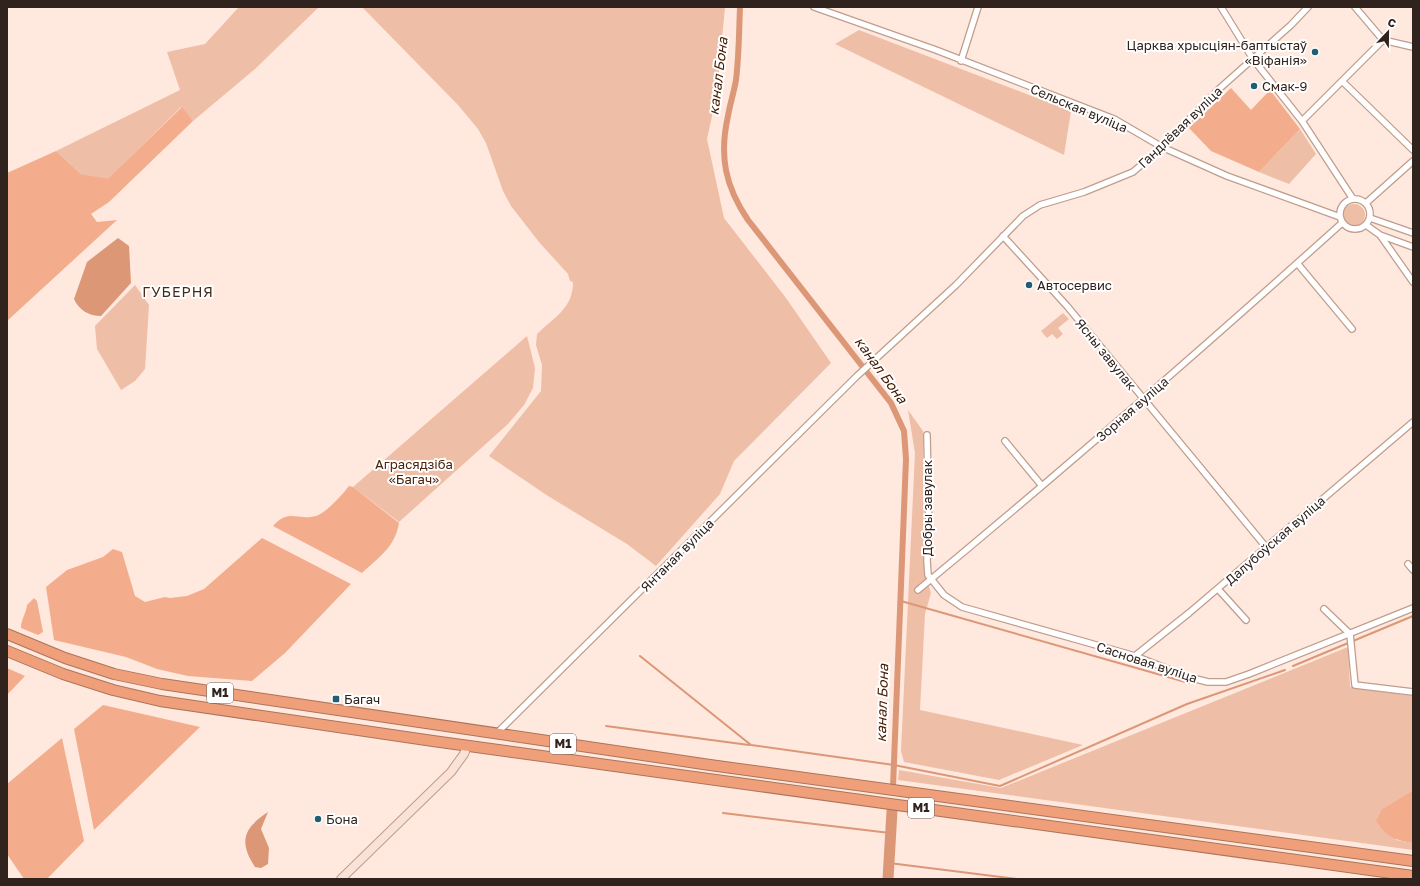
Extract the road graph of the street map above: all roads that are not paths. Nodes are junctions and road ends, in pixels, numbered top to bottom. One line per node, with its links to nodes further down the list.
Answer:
1 (814, 7): 9 (street, Сельская вуліца)
2 (978, 7): 9 (street)
3 (1221, 7): 8 (street)
4 (1308, 7): 8 (street, Гандлёвая вуліца)
5 (1355, 7): 6 (street)
6 (1383, 40): 7 (street); 10 (street)
7 (1413, 47)
8 (1253, 59): 11 (street); 12 (street, Гандлёвая вуліца)
9 (961, 60): 12 (street, Сельская вуліца)
10 (1342, 81): 11 (street); 13 (street)
11 (1302, 121): 15 (street)
12 (1162, 147): 18 (street, Сельская вуліца); 22 (street, Гандлёвая вуліца)
13 (1413, 150)
14 (1413, 161): 16 (street)
15 (1353, 199): 16 (street); 18 (street, Зорная вуліца)
16 (1366, 203): 17 (street)
17 (1370, 218): 19 (street); 20 (street)
18 (1341, 220): 19 (street); 24 (street, Зорная вуліца)
19 (1366, 225): 21 (street)
20 (1413, 233)
21 (1380, 235): 23 (street); 25 (street)
22 (1003, 236): 27 (street, Гандлёвая вуліца); 28 (street, Ясны завулак)
23 (1413, 247)
24 (1297, 264): 26 (street); 28 (street, Зорная вуліца)
25 (1413, 282)
26 (1352, 329)
27 (857, 376): 47 (street, Янтаная вуліца)
28 (1143, 399): 32 (street, Зорная вуліца); 33 (street, Ясны завулак)
29 (1413, 422): 33 (street, Далубоўская вуліца)
30 (927, 435): 36 (street, Добры завулак)
31 (1005, 441): 32 (street)
32 (1042, 486): 36 (street, Зорная вуліца)
33 (1266, 547): 37 (street, Далубоўская вуліца)
34 (1408, 564): 35 (street)
35 (1413, 570)
36 (930, 580): 38 (street, Зорная вуліца); 45 (street, Сасновая вуліца)
37 (1218, 589): 41 (street); 45 (street, Далубоўская вуліца)
38 (918, 590)
39 (1413, 608): 43 (street, Сасновая вуліца)
40 (1324, 609): 43 (street)
41 (1246, 620)
42 (7, 634): 47 (highway, М1)
43 (1350, 634): 45 (street, Сасновая вуліца); 46 (street)
44 (7, 651): 48 (highway, М1)
45 (1135, 656)
46 (1413, 692)
47 (497, 734): 49 (highway, М1)
48 (467, 746): 50 (highway, М1); 51 (street)
49 (1413, 861)
50 (1413, 876)
51 (341, 879)

